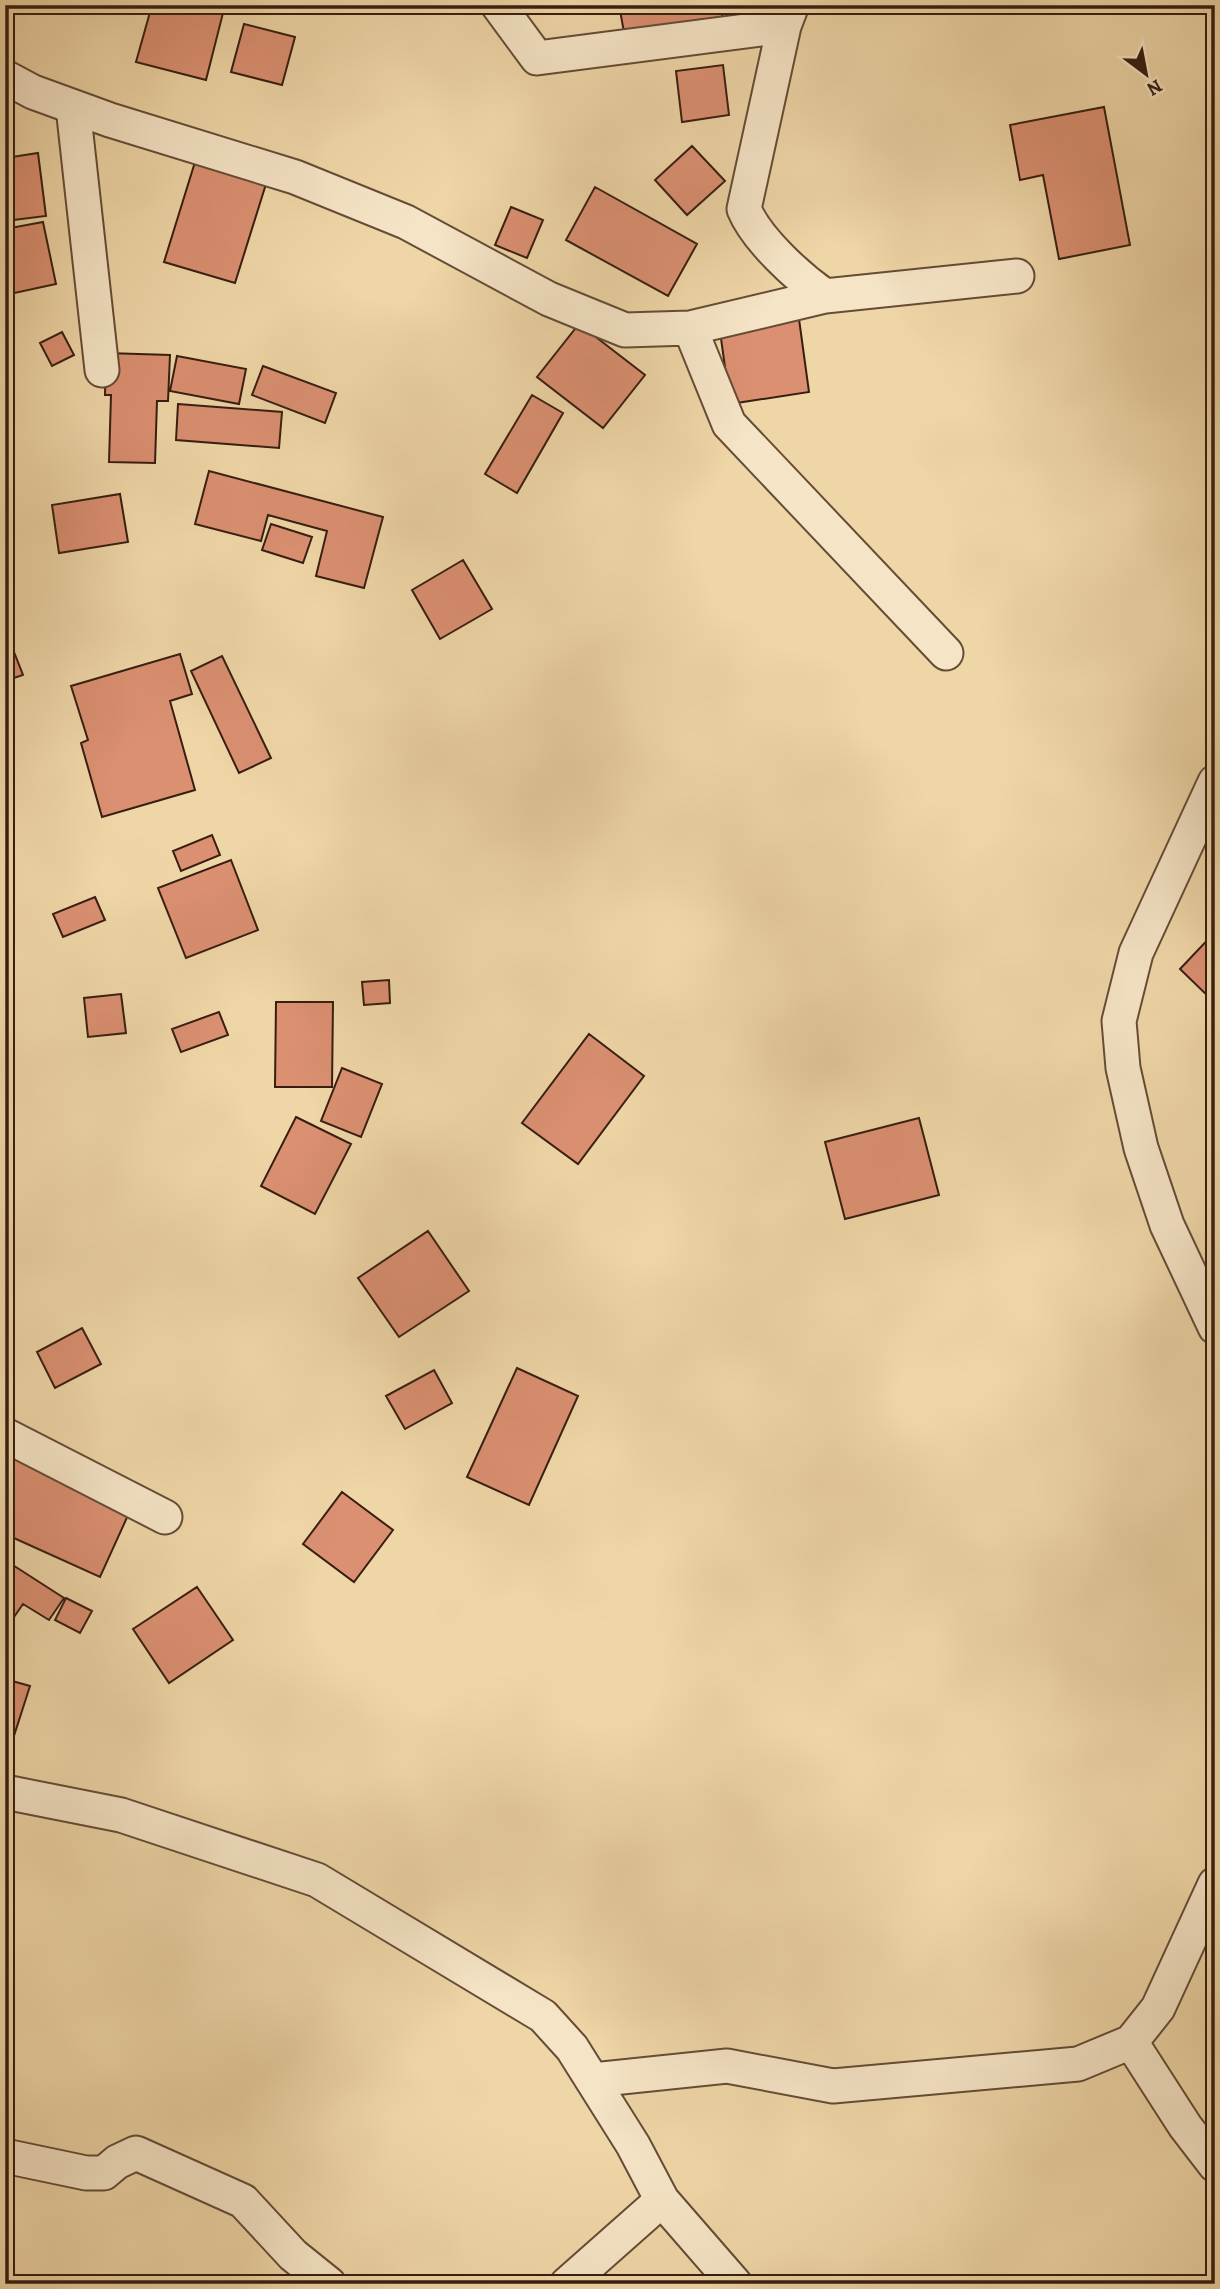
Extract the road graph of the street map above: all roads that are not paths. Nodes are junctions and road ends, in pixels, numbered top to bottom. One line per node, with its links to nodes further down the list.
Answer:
1 (498, 5): 2 (street)
2 (788, 15): 6 (street)
3 (5, 77): 4 (street)
4 (74, 107): 7 (street); 8 (street)
5 (1017, 276): 6 (street)
6 (825, 296): 7 (street)
7 (690, 328): 9 (street)
8 (102, 370)
9 (946, 653)
10 (1215, 782): 11 (street)
11 (1215, 1327)
12 (5, 1435): 13 (street)
13 (165, 1517)
14 (5, 1792): 17 (street)
15 (1215, 1884): 16 (street)
16 (1131, 2042): 17 (street); 19 (street)
17 (593, 2080): 20 (street)
18 (5, 2155): 21 (street)
19 (1215, 2165)
20 (662, 2200): 22 (street); 23 (street)
21 (329, 2284)
22 (567, 2284)
23 (735, 2284)

